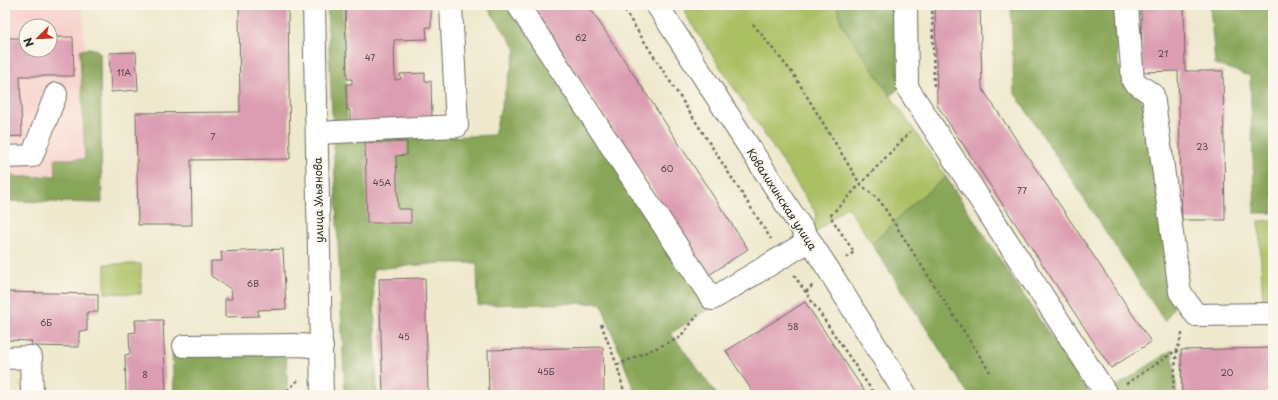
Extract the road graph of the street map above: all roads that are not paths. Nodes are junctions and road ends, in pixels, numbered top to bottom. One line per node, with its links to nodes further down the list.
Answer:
1 (314, 5): 8 (street, улица Ульянова)
2 (451, 5): 8 (street)
3 (518, 5): 10 (street)
4 (657, 5): 10 (street, Ковалихинская улица)
5 (906, 5): 18 (street)
6 (1127, 5): 11 (street)
7 (56, 94): 9 (street)
8 (317, 133): 13 (street, улица Ульянова)
9 (5, 157)
10 (809, 241): 17 (street, Ковалихинская улица)
11 (1273, 314)
12 (184, 346): 13 (street)
13 (322, 347): 16 (street, улица Ульянова)
14 (5, 358): 15 (street)
15 (32, 395)
16 (322, 395)
17 (906, 395)
18 (1107, 395)

